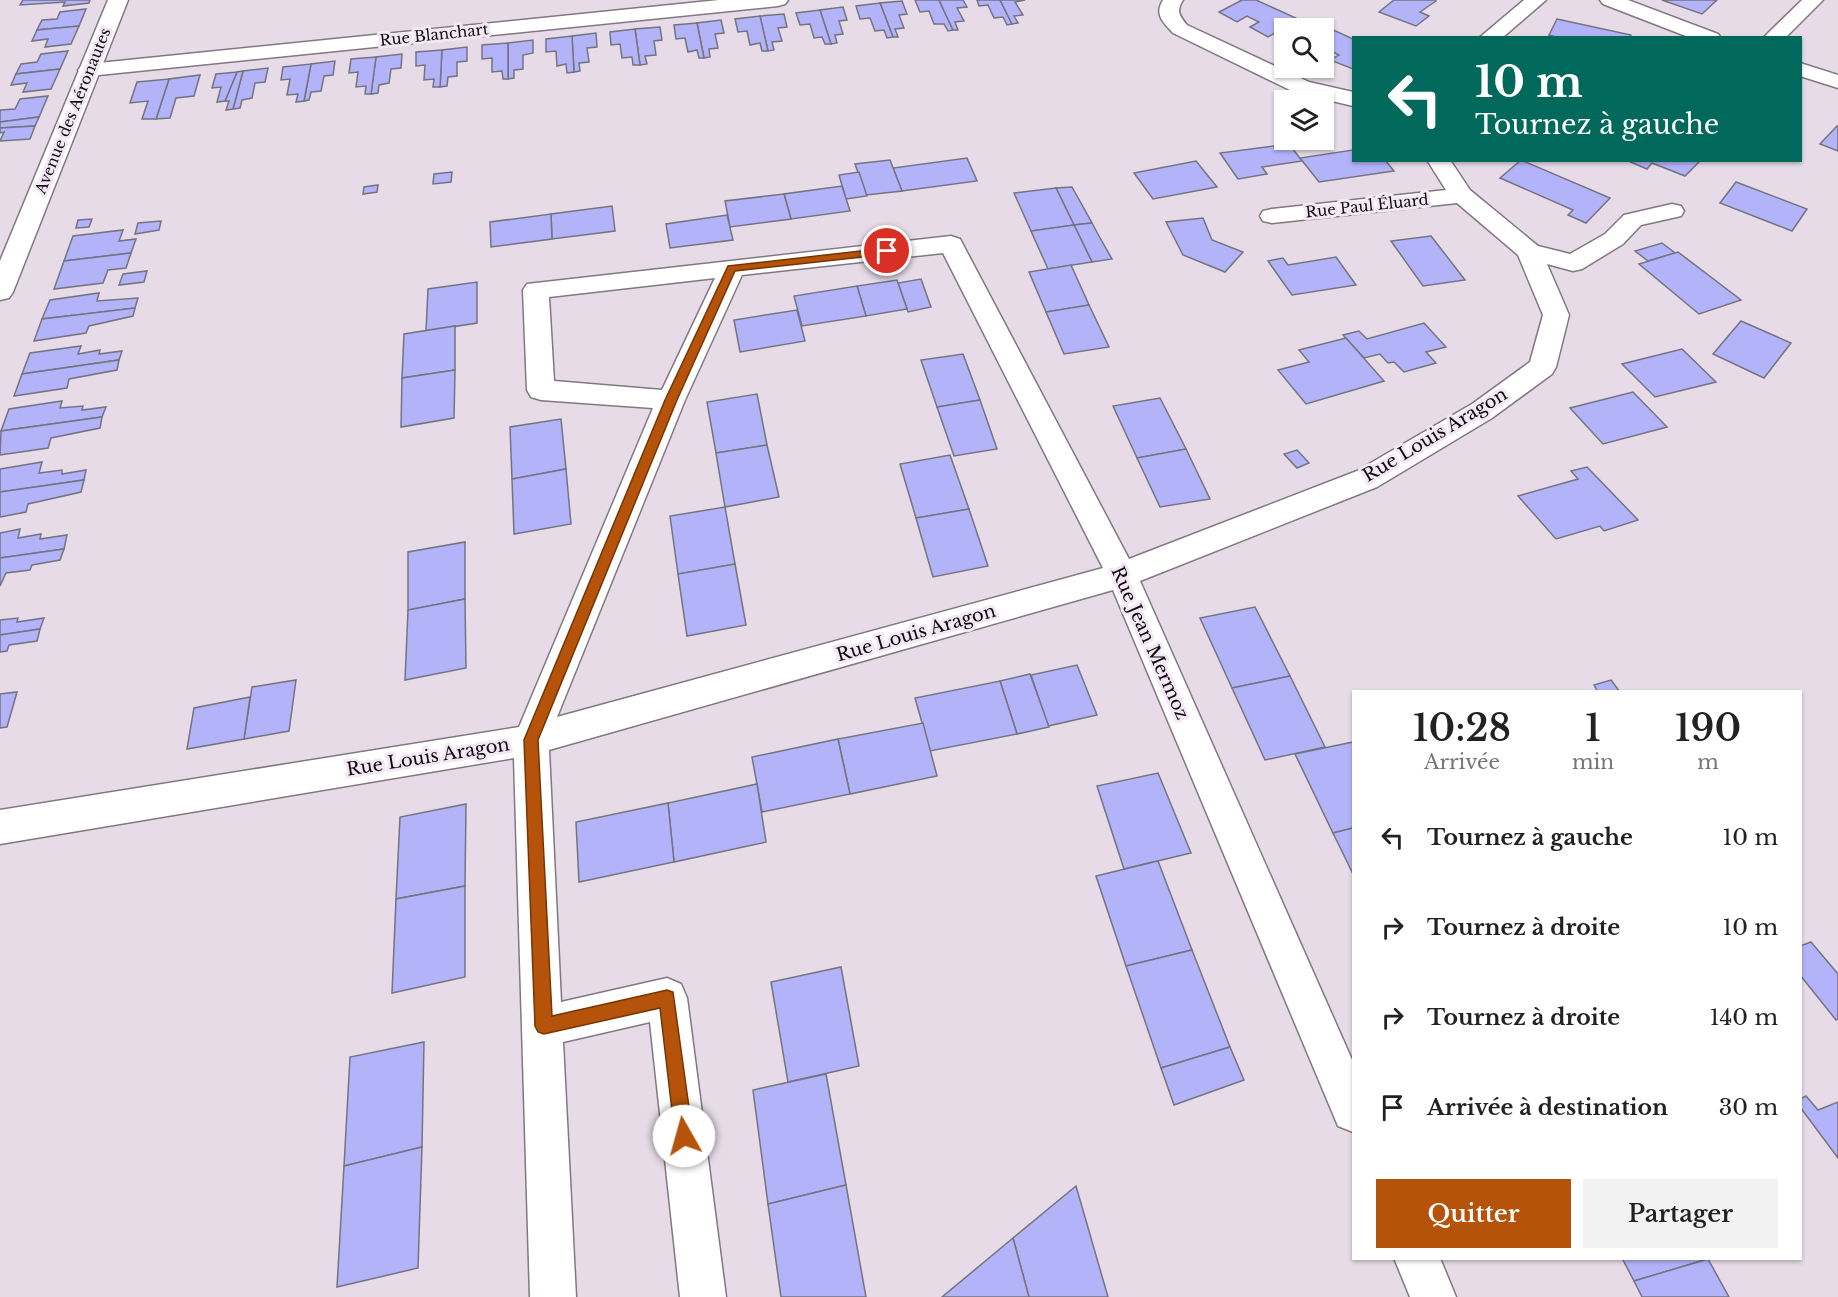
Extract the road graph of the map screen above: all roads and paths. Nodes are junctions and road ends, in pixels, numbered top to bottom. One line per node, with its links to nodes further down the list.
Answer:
1 (118, 0): 10 (street, Avenue des Aéronautes)
2 (778, 0): 10 (street, Rue Blanchart)
3 (1173, 0): 13 (street)
4 (1536, 0): 7 (street)
5 (1610, 0): 8 (street)
6 (1813, 0): 9 (street)
7 (1491, 36)
8 (1706, 36)
9 (1775, 36)
10 (89, 70): 20 (street, Avenue des Aéronautes)
11 (1802, 70): 12 (street)
12 (1838, 82)
13 (1352, 99)
14 (1439, 162): 15 (street, Rue Louis Aragon)
15 (1462, 195): 17 (street, Rue Paul Éluard); 18 (street, Rue Louis Aragon)
16 (1672, 211): 18 (street)
17 (1272, 216)
18 (1529, 251): 22 (street, Rue Louis Aragon)
19 (732, 268): 21 (street); 21 (street); 22 (street, Rue Jean Mermoz)
20 (0, 292)
21 (671, 400): 23 (street)
22 (1122, 575): 23 (street, Rue Louis Aragon); 26 (street, Rue Jean Mermoz)
23 (531, 740): 24 (street, Rue Louis Aragon); 25 (street)
24 (0, 827)
25 (544, 1026): 28 (street); 29 (street)
26 (1352, 1109)
27 (1418, 1260): 30 (street)
28 (553, 1297)
29 (703, 1297)
30 (1433, 1297)

